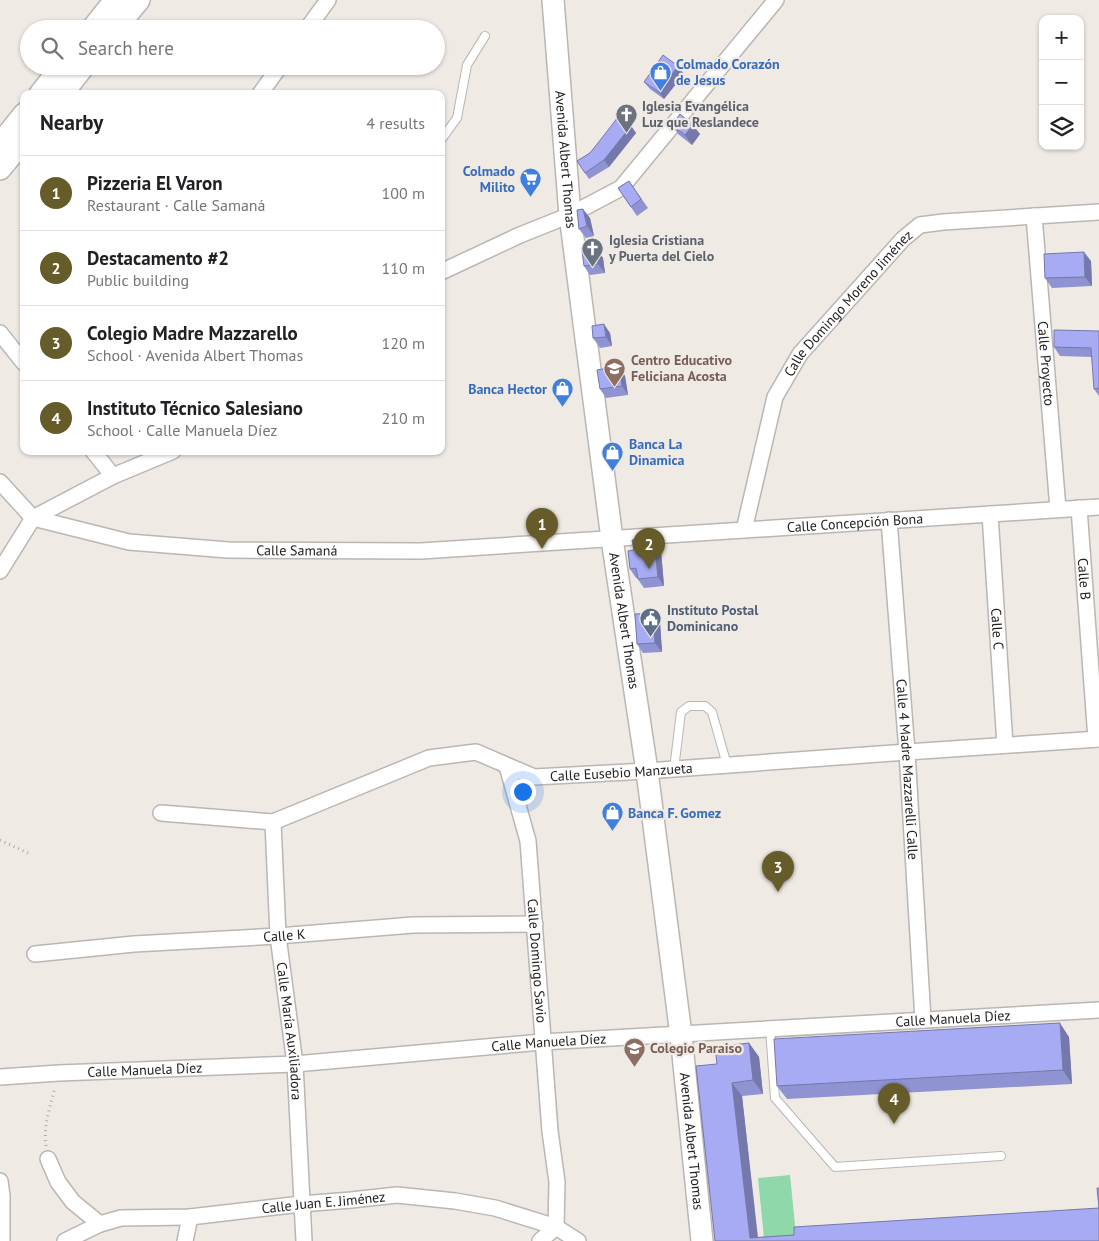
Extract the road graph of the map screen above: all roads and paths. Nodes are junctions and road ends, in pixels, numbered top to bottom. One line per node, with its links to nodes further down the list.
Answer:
1 (115, 0): 6 (main road)
2 (139, 0): 7 (main road)
3 (328, 0): 8 (street)
4 (553, 0): 22 (main road, Avenida Albert Thomas)
5 (776, 0): 22 (street)
6 (99, 20)
7 (122, 20)
8 (314, 20)
9 (485, 36): 17 (lane)
10 (55, 75): 13 (main road)
11 (77, 75): 14 (main road)
12 (274, 75): 15 (street)
13 (43, 90)
14 (65, 90)
15 (263, 90)
16 (20, 119): 18 (main road)
17 (445, 135)
18 (0, 144)
19 (20, 145): 20 (main road)
20 (0, 169)
21 (1099, 212): 23 (street, Calle Domingo Moreno Jiménez)
22 (570, 215): 24 (street); 38 (main road, Avenida Albert Thomas)
23 (1034, 216): 33 (street, Calle Proyecto); 37 (street, Calle Domingo Moreno Jiménez)
24 (445, 270)
25 (2, 340): 26 (street)
26 (20, 360)
27 (96, 455): 29 (street)
28 (163, 455): 29 (street)
29 (113, 476): 35 (street)
30 (0, 482): 35 (street)
31 (1099, 507): 32 (street, Calle Concepción Bona)
32 (1078, 508): 33 (street, Calle Concepción Bona); 40 (street, Calle B)
33 (1058, 509): 34 (street, Calle Concepción Bona)
34 (990, 514): 36 (street, Calle Concepción Bona); 41 (street, Calle C)
35 (33, 518): 38 (street, Calle Samaná); 39 (street)
36 (889, 520): 37 (street, Calle Concepción Bona); 42 (street, Calle 4 Madre Mazzarelli Calle)
37 (744, 530): 38 (street, Calle Concepción Bona)
38 (612, 539): 46 (main road, Avenida Albert Thomas)
39 (0, 571)
40 (1097, 739): 41 (street, Calle Eusebio Manzueta)
41 (1005, 745): 42 (street, Calle Eusebio Manzueta)
42 (907, 752): 43 (street, Calle Eusebio Manzueta); 55 (street, Calle 4 Madre Mazzarelli Calle)
43 (726, 765): 45 (street, Calle Eusebio Manzueta); 45 (lane)
44 (508, 766): 46 (street, Calle Eusebio Manzueta); 48 (street, Calle Eusebio Manzueta); 51 (street, Calle Domingo Savio)
45 (674, 769): 46 (street, Calle Eusebio Manzueta)
46 (647, 771): 57 (main road, Avenida Albert Thomas)
47 (161, 813): 48 (street, Calle Eusebio Manzueta)
48 (273, 822): 52 (street, Calle María Auxiliadora)
49 (0, 840): 50 (path)
50 (30, 854)
51 (535, 924): 52 (street, Calle K); 58 (street, Calle Domingo Savio)
52 (278, 936): 53 (street, Calle K); 59 (street, Calle María Auxiliadora)
53 (35, 954)
54 (1099, 1010): 55 (street, Calle Manuela Díez)
55 (923, 1020): 56 (street, Calle Manuela Díez)
56 (770, 1030): 57 (street, Calle Manuela Díez); 62 (lane)
57 (681, 1035): 58 (street, Calle Manuela Díez); 75 (main road, Avenida Albert Thomas)
58 (542, 1042): 59 (street, Calle Manuela Díez); 68 (street, Calle Domingo Savio)
59 (295, 1064): 60 (street, Calle Manuela Díez); 65 (street, Calle María Auxiliadora)
60 (59, 1073): 61 (street, Calle Manuela Díez); 63 (path)
61 (0, 1077)
62 (1001, 1156)
63 (48, 1159): 67 (street)
64 (0, 1181): 69 (street)
65 (301, 1204): 66 (street, Calle Juan E. Jiménez); 68 (street, Calle Juan E. Jiménez); 72 (street, Calle María Auxiliadora)
66 (190, 1217): 67 (street, Calle Juan E. Jiménez); 71 (street)
67 (100, 1224): 70 (street, Calle Juan E. Jiménez)
68 (556, 1227): 73 (street); 74 (street, Calle Juan E. Jiménez)
69 (2, 1241)
70 (64, 1241)
71 (185, 1241)
72 (304, 1241)
73 (540, 1241)
74 (578, 1241)
75 (702, 1241)

